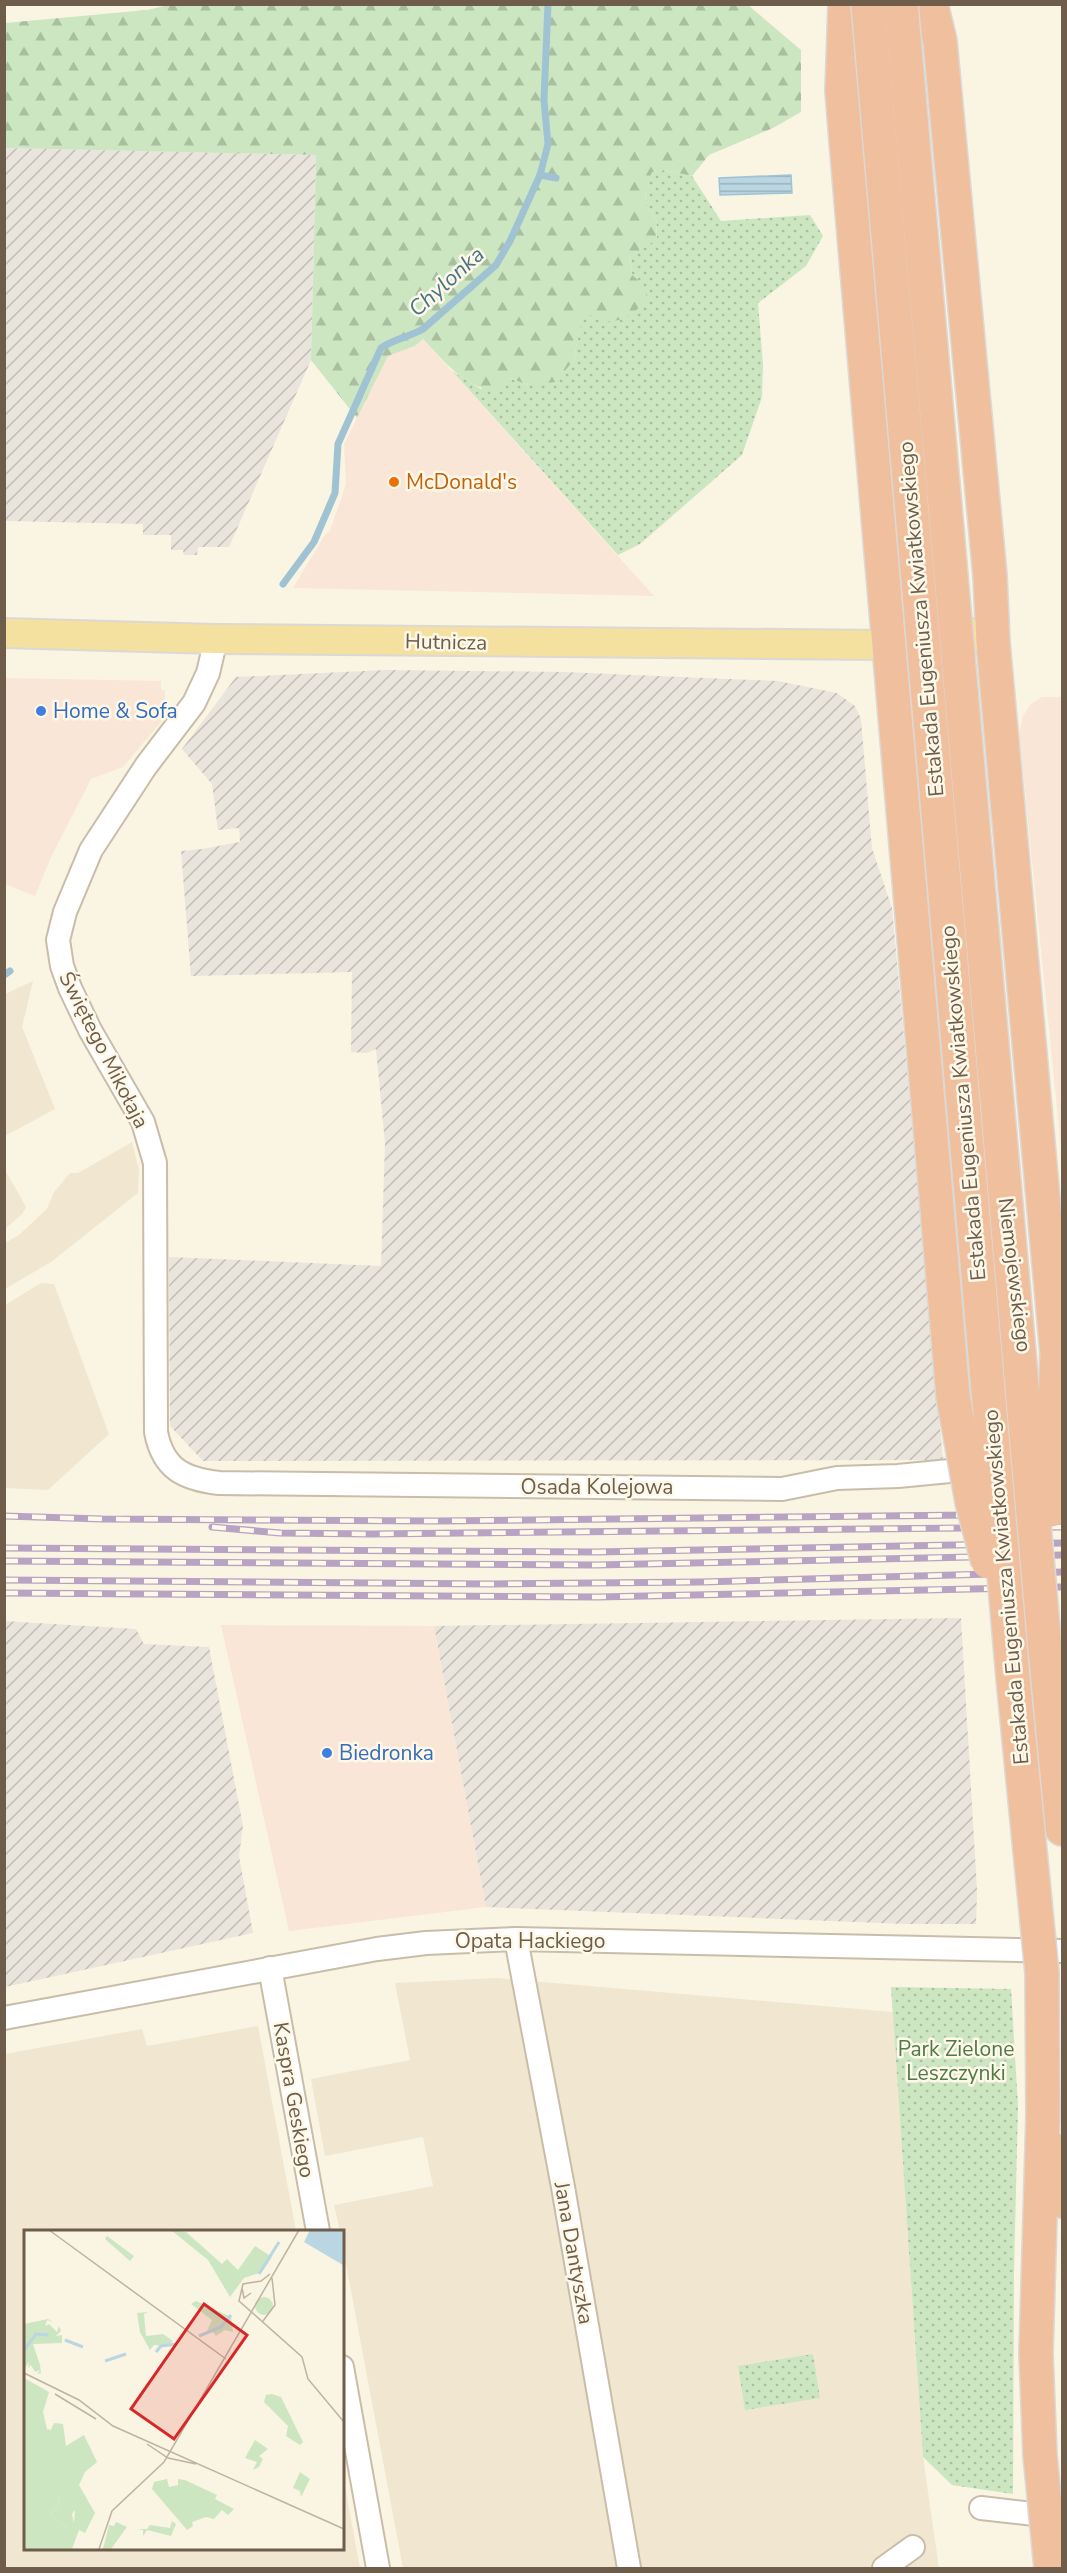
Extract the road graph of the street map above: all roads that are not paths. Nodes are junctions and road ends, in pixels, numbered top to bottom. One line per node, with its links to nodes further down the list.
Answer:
1 (845, 4): 8 (highway)
2 (868, 4): 15 (highway, Estakada Eugeniusza Kwiatkowskiego, bridge)
3 (901, 4): 14 (highway, Estakada Eugeniusza Kwiatkowskiego, bridge)
4 (931, 4): 7 (highway)
5 (4, 633): 6 (main road, Hutnicza)
6 (216, 639): 8 (main road, Hutnicza); 11 (street, Świętego Mikołaja)
7 (993, 642): 8 (main road, Hutnicza); 9 (highway)
8 (888, 645): 10 (highway)
9 (1000, 715): 13 (street, Niemojewskiego); 14 (highway, bridge)
10 (895, 722): 13 (street, Niemojewskiego); 15 (highway, bridge)
11 (156, 1432): 13 (street, Osada Kolejowa)
12 (1062, 1461): 13 (street, Osada Kolejowa)
13 (1014, 1465)
14 (1045, 1650): 16 (highway, Estakada Eugeniusza Kwiatkowskiego)
15 (1013, 1678): 18 (highway, Estakada Eugeniusza Kwiatkowskiego, bridge)
16 (1062, 1828)
17 (516, 1939): 18 (street, Opata Hackiego); 19 (street, Opata Hackiego); 28 (street, Jana Dantyszka)
18 (1052, 1962): 21 (highway, Estakada Eugeniusza Kwiatkowskiego); 30 (highway, bridge)
19 (270, 1968): 20 (street, Opata Hackiego); 22 (street, Kaspra Geskiego)
20 (4, 2018)
21 (1062, 2201)
22 (318, 2230)
23 (344, 2378): 27 (street)
24 (981, 2508): 25 (street)
25 (1062, 2518)
26 (913, 2547): 29 (street)
27 (378, 2568)
28 (629, 2568)
29 (884, 2568)
30 (1051, 2568)

